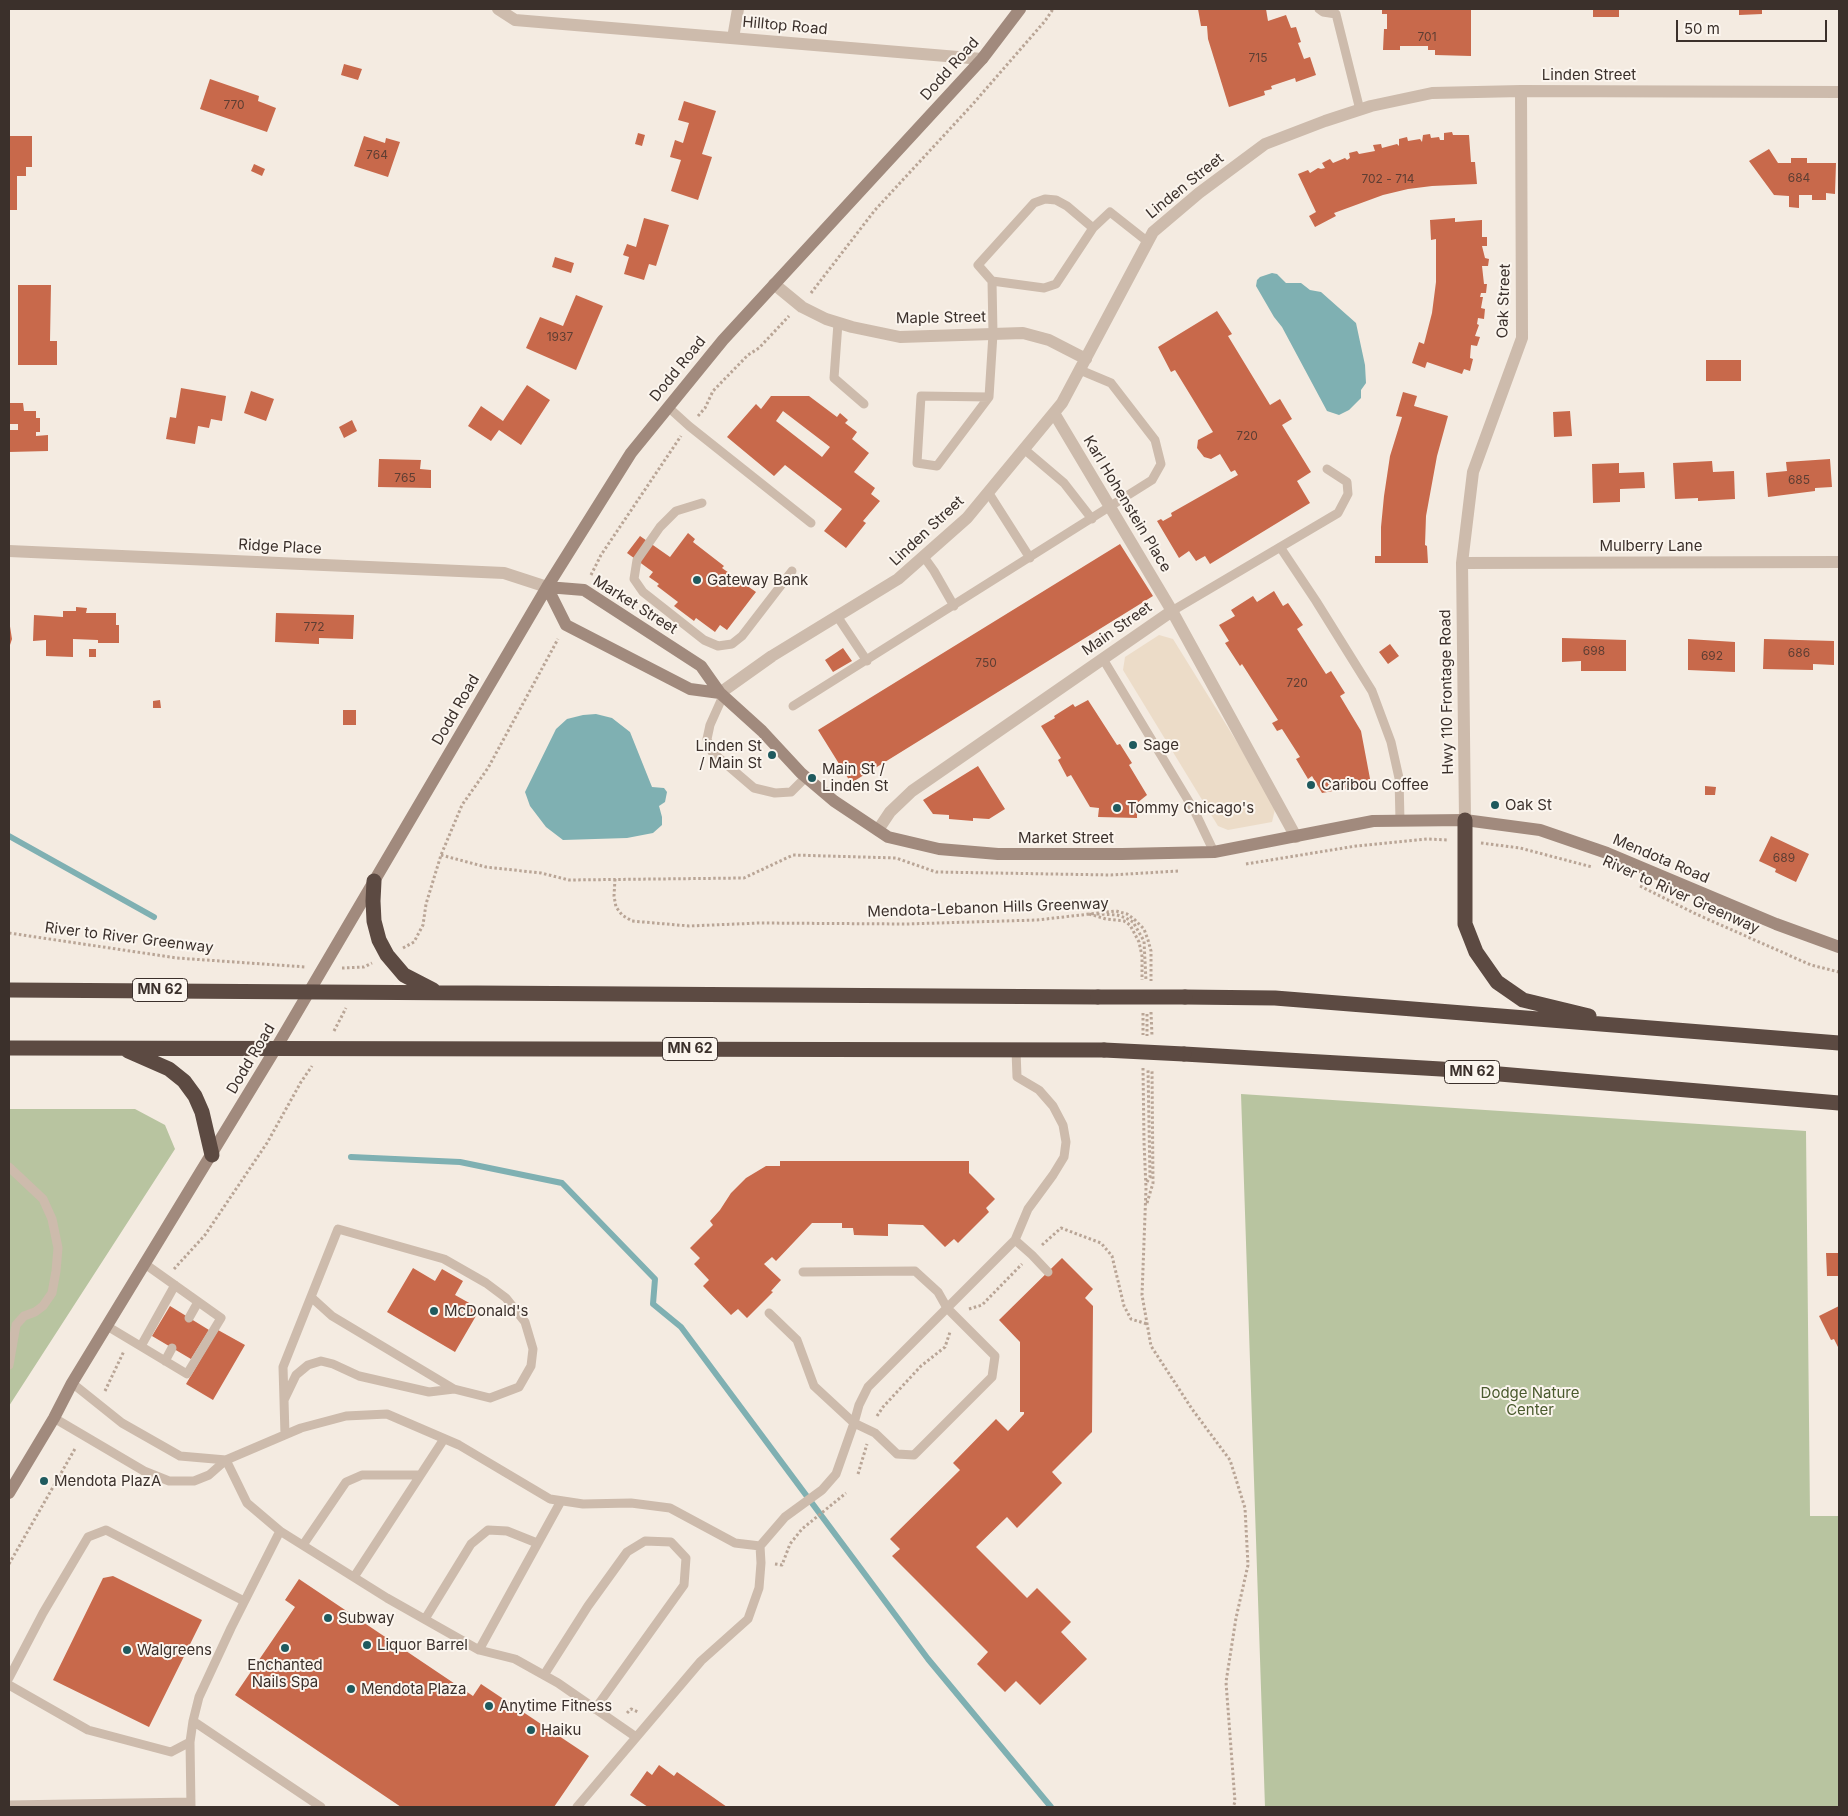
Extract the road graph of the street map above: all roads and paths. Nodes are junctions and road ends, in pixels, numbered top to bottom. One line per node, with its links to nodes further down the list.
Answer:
1 (498, 9): 7 (street, Hilltop Road)
2 (738, 9): 7 (street)
3 (1020, 9): 8 (main road, Dodd Road)
4 (1053, 9): 16 (path)
5 (1320, 9): 6 (lane)
6 (1338, 11): 11 (lane)
7 (733, 38): 8 (street, Hilltop Road)
8 (982, 59): 15 (main road, Dodd Road)
9 (1521, 91): 10 (street, Linden Street); 11 (street, Linden Street); 38 (street, Oak Street)
10 (1839, 92)
11 (1360, 110): 13 (street, Linden Street)
12 (1093, 228): 13 (lane); 14 (lane); 14 (lane)
13 (1148, 242): 20 (street, Linden Street)
14 (992, 281): 19 (lane)
15 (774, 284): 18 (street, Maple Street); 23 (main road, Dodd Road)
16 (812, 291)
17 (782, 322): 25 (path)
18 (838, 323): 19 (street, Maple Street); 22 (lane)
19 (993, 334): 20 (street, Maple Street); 21 (lane)
20 (1083, 364): 24 (street, Linden Street); 30 (lane)
21 (989, 397): 21 (lane)
22 (864, 404)
23 (668, 407): 25 (lane); 41 (main road, Dodd Road)
24 (1054, 413): 26 (street, Linden Street); 30 (street, Karl Hohenstein Place)
25 (690, 426): 32 (lane); 40 (path)
26 (1024, 449): 28 (street, Linden Street); 31 (lane)
27 (1326, 469): 33 (lane)
28 (988, 492): 35 (street, Linden Street); 36 (lane)
29 (702, 502): 39 (lane)
30 (1110, 507): 31 (lane); 43 (street, Karl Hohenstein Place)
31 (1092, 519): 36 (lane)
32 (811, 523)
33 (1280, 547): 43 (lane); 52 (lane)
34 (9, 551): 41 (street, Ridge Place)
35 (924, 557): 42 (lane); 44 (street, Linden Street)
36 (1030, 558): 42 (lane)
37 (1839, 562): 38 (street, Mulberry Lane)
38 (1462, 563): 51 (street, Hwy 110 Frontage Road)
39 (792, 571)
40 (590, 577)
41 (547, 587): 48 (main road, Market Street); 48 (main road); 61 (main road, Dodd Road)
42 (954, 606): 47 (lane)
43 (1172, 611): 46 (street, Main Street); 54 (street, Main Street)
44 (837, 616): 47 (lane); 48 (street, Linden Street)
45 (553, 648): 57 (path)
46 (1103, 659): 53 (street, Main Street); 56 (lane)
47 (867, 661): 49 (lane)
48 (721, 695): 50 (main road, Market Street); 50 (lane)
49 (793, 706)
50 (806, 777): 53 (main road, Market Street)
51 (1465, 820): 52 (main road, Market Street); 65 (main road, Mendota Road); 75 (highway)
52 (1400, 821): 54 (main road, Market Street)
53 (878, 830): 56 (main road, Market Street)
54 (1296, 836): 56 (main road, Market Street)
55 (1481, 843): 58 (path, River to River Greenway)
56 (1214, 852)
57 (442, 855): 59 (path); 64 (path)
58 (1601, 870)
59 (606, 879)
60 (615, 879): 71 (path, Mendota-Lebanon Hills Greenway)
61 (374, 881): 70 (main road, Dodd Road); 73 (highway)
62 (1636, 884): 68 (path, River to River Greenway)
63 (9, 933): 66 (path, River to River Greenway)
64 (405, 947)
65 (1839, 947)
66 (276, 964)
67 (364, 967): 72 (path)
68 (1839, 972)
69 (9, 990): 70 (highway, MN 62)
70 (310, 990): 72 (highway, MN 62); 80 (main road, Dodd Road)
71 (1146, 990)
72 (355, 991): 73 (highway, MN 62); 81 (path)
73 (436, 992): 75 (highway, MN 62, bridge)
74 (1146, 1010): 76 (path)
75 (1629, 1026): 77 (highway, MN 62)
76 (1147, 1039)
77 (1839, 1043)
78 (9, 1048): 79 (highway, MN 62)
79 (122, 1048): 80 (highway, MN 62); 86 (highway)
80 (276, 1048): 81 (highway, MN 62); 86 (main road, Dodd Road)
81 (326, 1048): 82 (highway, MN 62); 84 (path)
82 (1016, 1050): 85 (highway, MN 62, bridge); 88 (lane)
83 (1148, 1069): 101 (path)
84 (301, 1082)
85 (1839, 1103)
86 (212, 1156): 91 (main road, Dodd Road)
87 (9, 1167): 107 (lane)
88 (1015, 1240): 93 (lane); 97 (lane)
89 (1041, 1246): 101 (path)
90 (1025, 1262): 98 (path)
91 (145, 1264): 94 (lane); 102 (main road, Dodd Road)
92 (804, 1272): 97 (lane)
93 (1048, 1272)
94 (174, 1285): 96 (lane); 104 (lane)
95 (310, 1297): 109 (lane); 109 (lane); 110 (lane)
96 (198, 1302): 100 (lane); 106 (lane)
97 (947, 1308): 113 (lane); 113 (lane)
98 (969, 1309)
99 (769, 1313): 113 (lane)
100 (189, 1318)
101 (1148, 1324): 144 (path)
102 (107, 1326): 104 (lane); 108 (main road, Dodd Road)
103 (950, 1332): 111 (path)
104 (140, 1346): 106 (lane)
105 (172, 1348): 106 (lane)
106 (165, 1360)
107 (9, 1365)
108 (72, 1383): 112 (main road, Dodd Road); 117 (lane)
109 (454, 1390): 110 (lane)
110 (284, 1400): 114 (lane)
111 (877, 1416)
112 (54, 1418): 117 (lane); 121 (main road, Dodd Road)
113 (854, 1424): 126 (lane)
114 (285, 1435): 115 (lane); 117 (lane)
115 (444, 1439): 119 (lane); 122 (lane)
116 (867, 1443): 118 (path)
117 (226, 1460): 123 (lane)
118 (858, 1474)
119 (420, 1475): 125 (lane); 128 (lane)
120 (846, 1492): 127 (path)
121 (9, 1493)
122 (561, 1501): 124 (lane); 126 (lane)
123 (280, 1531): 125 (lane); 129 (lane)
124 (538, 1543): 130 (lane); 131 (lane)
125 (303, 1545): 128 (lane)
126 (760, 1546): 137 (lane)
127 (775, 1564)
128 (354, 1577): 130 (lane)
129 (244, 1601): 133 (lane); 136 (lane)
130 (425, 1620): 131 (lane)
131 (479, 1650): 132 (lane)
132 (544, 1675): 135 (lane); 135 (lane)
133 (9, 1678)
134 (9, 1685): 138 (lane)
135 (595, 1709): 137 (lane)
136 (192, 1722): 138 (lane); 142 (lane)
137 (636, 1737): 143 (lane)
138 (190, 1742): 139 (lane)
139 (191, 1804): 141 (lane)
140 (9, 1805): 141 (lane)
141 (140, 1805)
142 (321, 1807)
143 (577, 1807)
144 (1233, 1807)

